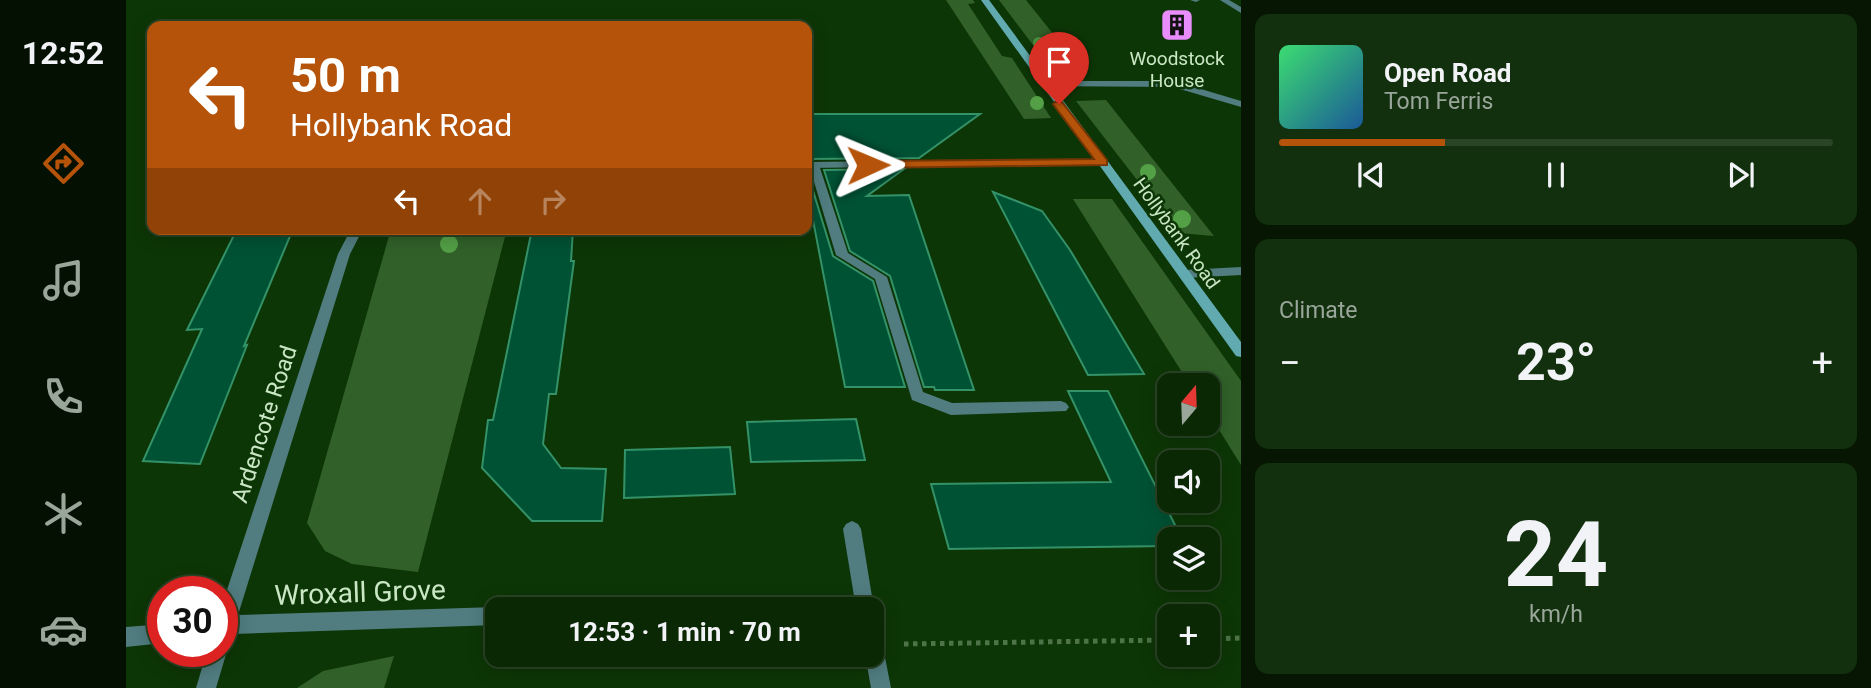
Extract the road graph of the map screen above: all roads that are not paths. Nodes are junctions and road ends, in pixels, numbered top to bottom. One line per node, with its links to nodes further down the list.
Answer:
1 (985, 0): 4 (street, Hollybank Road)
2 (1224, 0): 3 (street)
3 (1241, 11)
4 (1044, 84): 5 (street); 6 (street, Hollybank Road)
5 (1241, 104)
6 (1103, 162): 7 (street); 11 (street, Hollybank Road)
7 (812, 165)
8 (812, 171): 13 (street)
9 (354, 235): 15 (street, Ardencote Road)
10 (1241, 271): 11 (street)
11 (1185, 274): 12 (street, Hollybank Road)
12 (1241, 352)
13 (1061, 407)
14 (852, 529): 16 (street)
15 (238, 582)
16 (862, 597)
17 (485, 617): 18 (street, Wroxall Grove)
18 (238, 627)
19 (147, 635): 20 (street)
20 (126, 637)
21 (212, 667): 23 (street)
22 (877, 667): 24 (street)
23 (206, 688)
24 (881, 688)

